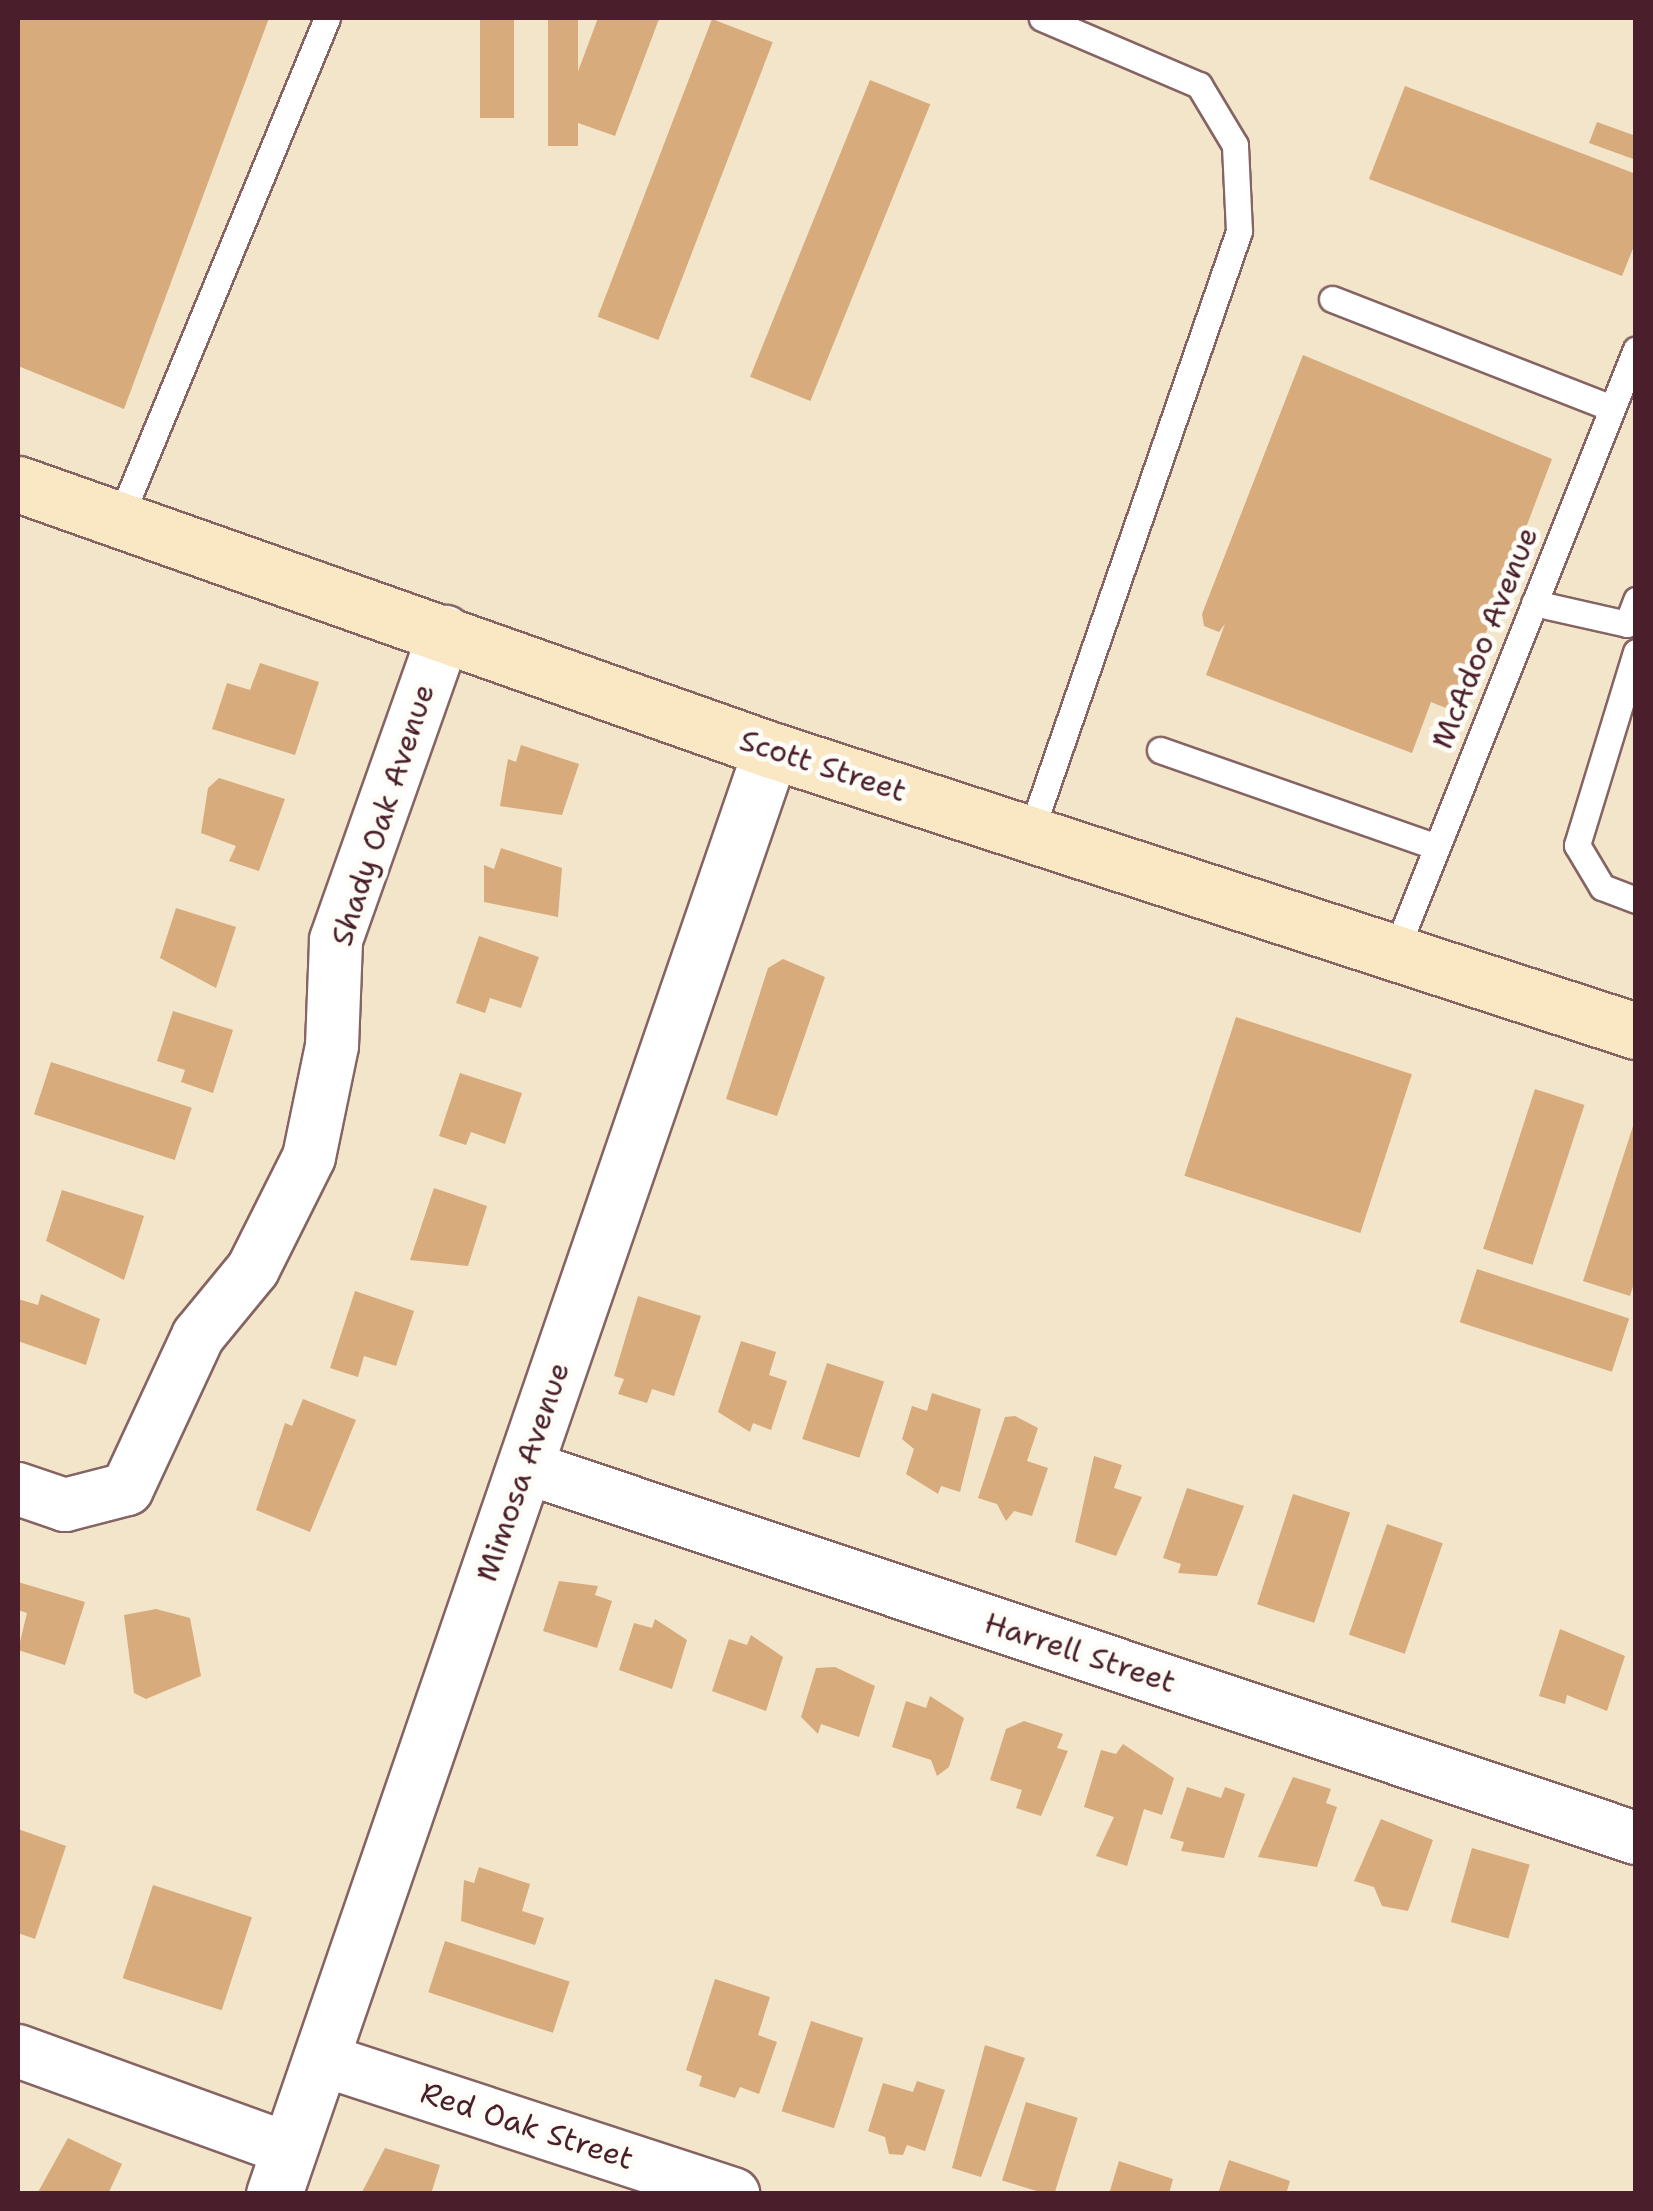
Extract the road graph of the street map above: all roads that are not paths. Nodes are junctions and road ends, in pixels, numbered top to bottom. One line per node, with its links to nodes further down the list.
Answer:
1 (328, 18): 7 (lane)
2 (1042, 18): 14 (lane)
3 (1332, 299): 5 (lane)
4 (1636, 349): 5 (lane, McAdoo Avenue)
5 (1622, 402): 9 (lane, McAdoo Avenue)
6 (18, 484): 7 (main road, Scott Street)
7 (118, 520): 10 (main road, Scott Street)
8 (1635, 602): 9 (lane)
9 (1534, 603): 15 (lane, McAdoo Avenue)
10 (445, 632): 12 (main road, Scott Street); 20 (street, Shady Oak Avenue)
11 (1636, 652): 16 (lane)
12 (771, 750): 14 (main road, Scott Street); 19 (street, Mimosa Avenue)
13 (1160, 750): 15 (lane)
14 (1030, 834): 17 (main road, Scott Street)
15 (1437, 846): 17 (lane, McAdoo Avenue)
16 (1636, 900)
17 (1394, 952): 18 (main road, Scott Street)
18 (1636, 1031)
19 (525, 1467): 21 (street, Harrell Street); 23 (street, Mimosa Avenue)
20 (18, 1489)
21 (1636, 1838)
22 (18, 2051): 24 (street)
23 (320, 2059): 24 (street, Mimosa Avenue); 25 (street, Red Oak Street)
24 (282, 2171)
25 (734, 2194)

